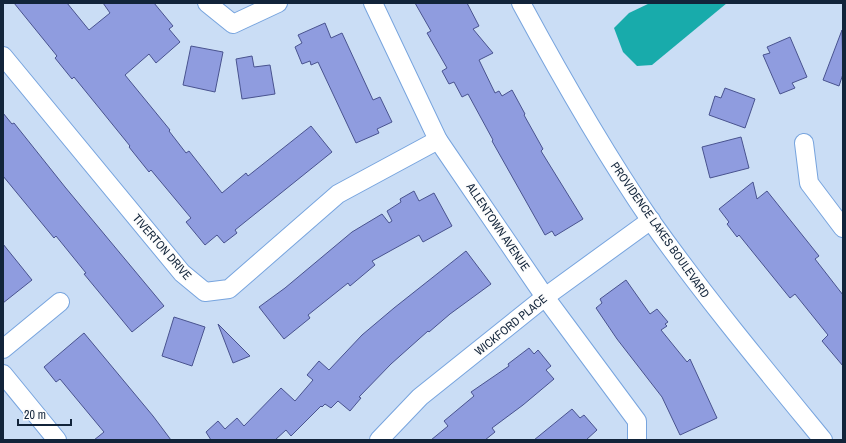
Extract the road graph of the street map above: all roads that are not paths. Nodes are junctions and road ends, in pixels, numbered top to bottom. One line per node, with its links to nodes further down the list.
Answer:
1 (207, 3): 2 (street)
2 (278, 3)
3 (373, 3): 6 (street, ALLENTOWN AVENUE)
4 (521, 3): 8 (street, PROVIDENCE LAKES BOULEVARD)
5 (3, 56): 6 (street, TIVERTON DRIVE)
6 (438, 140): 10 (street, ALLENTOWN AVENUE)
7 (804, 143): 9 (street)
8 (651, 220): 10 (street, WICKFORD PLACE); 17 (street, PROVIDENCE LAKES BOULEVARD)
9 (843, 228)
10 (545, 297): 15 (street, WICKFORD PLACE); 16 (street, ALLENTOWN AVENUE)
11 (60, 302): 12 (street)
12 (3, 349)
13 (3, 374): 14 (street)
14 (57, 440)
15 (380, 440)
16 (637, 440)
17 (823, 440)

